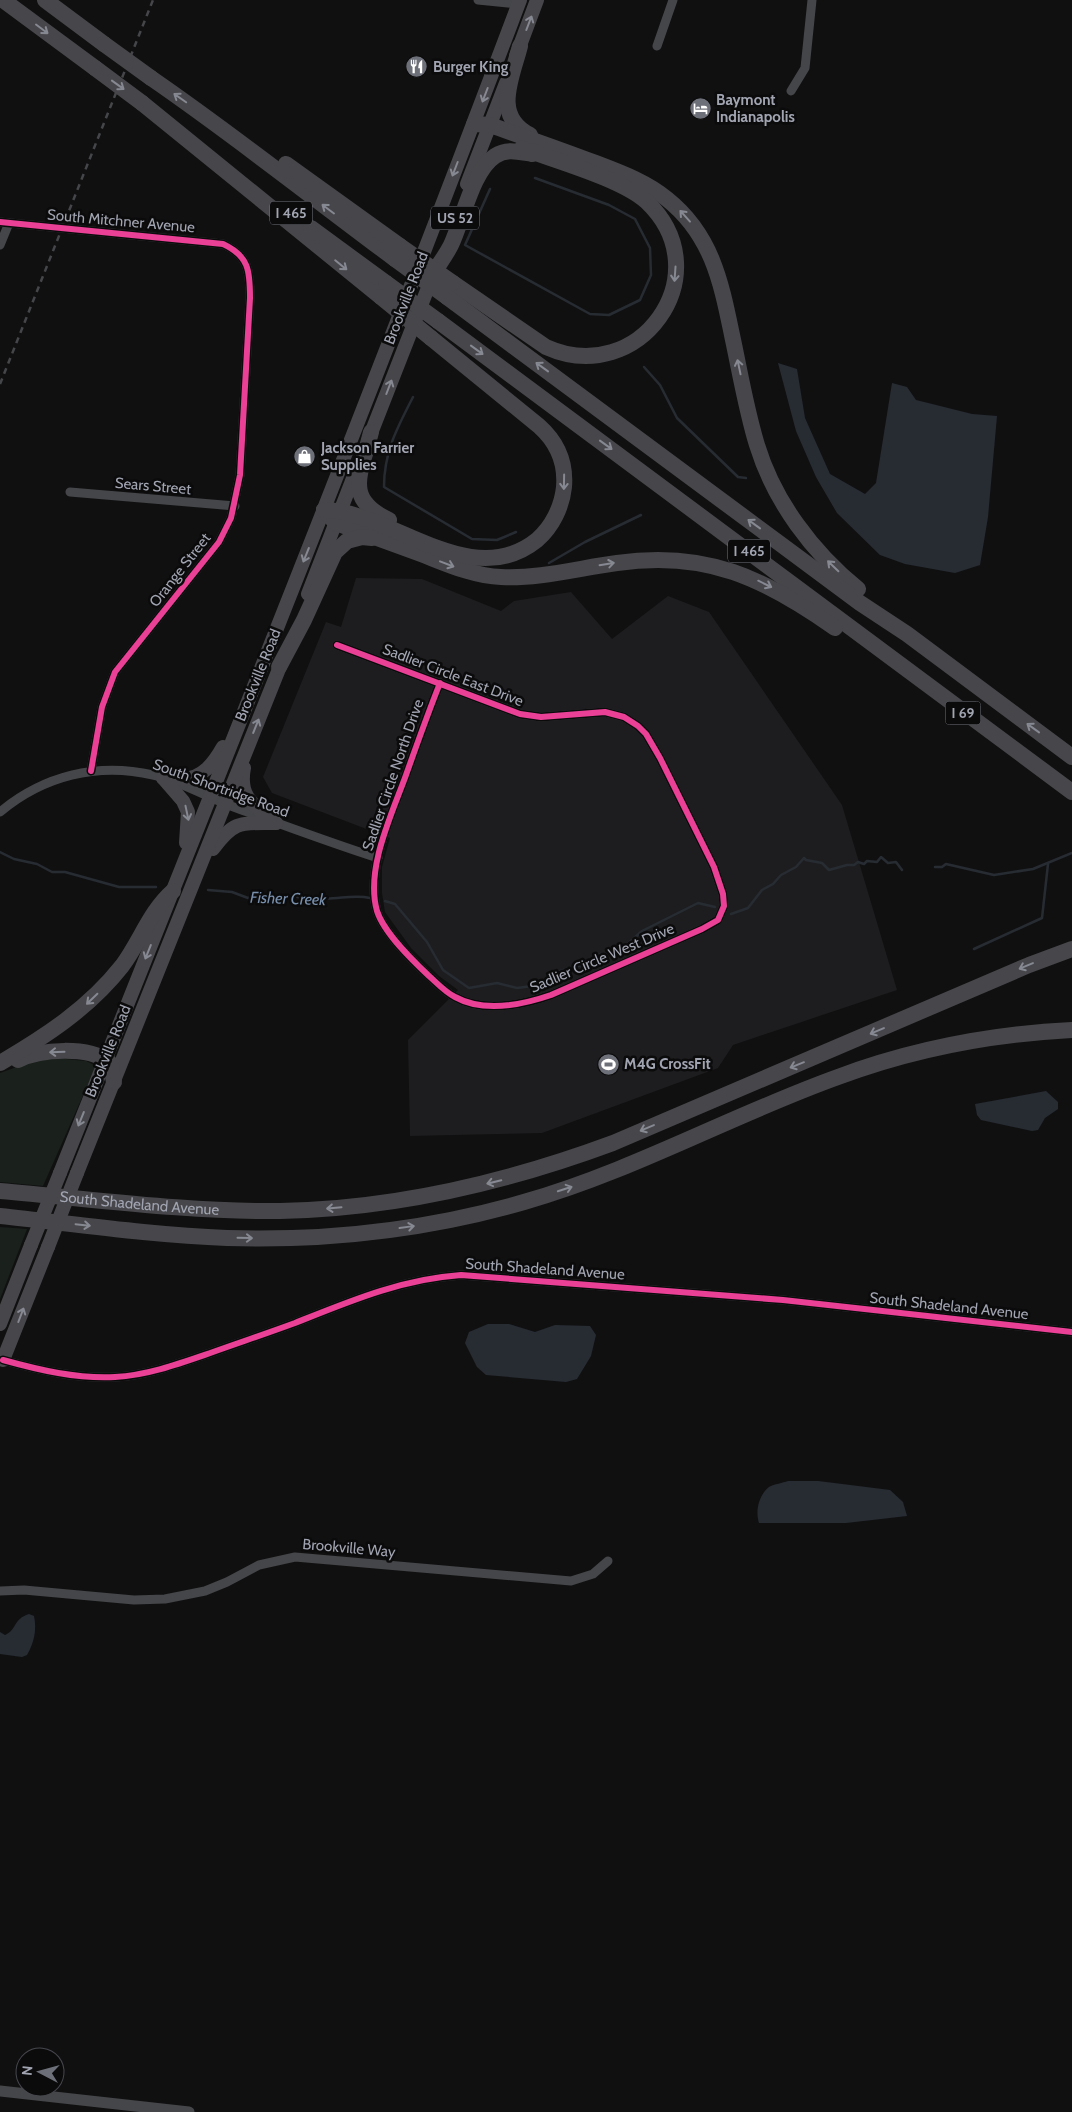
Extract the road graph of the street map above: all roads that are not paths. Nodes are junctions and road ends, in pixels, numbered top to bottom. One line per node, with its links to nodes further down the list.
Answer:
1 (3, 0): 17 (highway, I 465, one-way to 17, bridge)
2 (45, 0): 18 (highway, I 465, one-way to 2, bridge)
3 (478, 0): 7 (street)
4 (537, 0): 8 (main road, Brookville Road / US 52, one-way to 4)
5 (674, 0): 9 (street)
6 (812, 0): 10 (street)
7 (519, 2): 11 (main road, Brookville Road / US 52, one-way to 11)
8 (520, 46): 11 (main road, Brookville Road / US 52); 12 (highway)
9 (657, 46)
10 (790, 91)
11 (483, 128): 12 (highway); 16 (main road, Brookville Road / US 52); 22 (main road, Brookville Road, one-way to 22)
12 (552, 153): 16 (highway); 18 (highway, one-way to 18); 26 (highway, one-way to 12)
13 (5, 223): 14 (street); 15 (street, South Mitchner Avenue)
14 (0, 245)
15 (238, 252): 21 (street, Orange Street)
16 (433, 274): 19 (main road, Brookville Road / US 52, one-way to 16)
17 (383, 290): 25 (highway, US 52, one-way to 25, bridge); 30 (highway, I 465, one-way to 30, bridge)
18 (450, 290): 26 (highway, I 465, one-way to 18)
19 (371, 432): 23 (main road, Brookville Road); 25 (highway, US 52)
20 (70, 492): 21 (street, Sears Street)
21 (234, 506): 34 (street, Orange Street)
22 (324, 510): 23 (highway); 31 (main road, Brookville Road, one-way to 31)
23 (339, 516): 24 (highway); 25 (highway); 28 (main road, Brookville Road)
24 (380, 539): 28 (highway); 30 (highway, one-way to 30)
25 (461, 555)
26 (907, 634): 33 (highway, I 465, one-way to 26)
27 (337, 645): 29 (street, Sadlier Circle East Drive)
28 (279, 667): 32 (main road, Brookville Road, one-way to 28)
29 (440, 682): 42 (street, Sadlier Circle North Drive); 45 (street, Sadlier Circle East Drive)
30 (930, 688): 36 (highway, I 69)
31 (240, 722): 35 (main road); 37 (main road, Brookville Road)
32 (248, 746): 38 (main road, Brookville Road); 40 (main road)
33 (1072, 757)
34 (91, 771): 35 (street, South Shortridge Road); 39 (street, South Shortridge Road)
35 (163, 778): 37 (street, South Shortridge Road); 41 (main road, one-way to 41)
36 (1072, 792)
37 (210, 798): 38 (street, South Shortridge Road); 41 (main road, Brookville Road)
38 (224, 803): 40 (street, South Shortridge Road); 43 (main road, Brookville Road)
39 (0, 812)
40 (276, 822): 42 (street, South Shortridge Road); 43 (main road)
41 (186, 856): 44 (main road, Brookville Road)
42 (378, 858): 47 (street, Sadlier Circle North Drive)
43 (201, 866): 52 (main road, Brookville Road)
44 (173, 891): 49 (main road, Brookville Road, one-way to 49); 50 (highway, one-way to 50)
45 (722, 913): 47 (street, Sadlier Circle West Drive)
46 (1072, 949): 53 (highway, South Shadeland Avenue, one-way to 53)
47 (483, 1005)
48 (1072, 1030): 54 (highway, South Shadeland Avenue, one-way to 48)
49 (105, 1059): 51 (highway, one-way to 51); 52 (highway); 55 (main road, Brookville Road, one-way to 55, bridge)
50 (0, 1063)
51 (0, 1067)
52 (114, 1082): 57 (main road, Brookville Road, one-way to 52, bridge)
53 (0, 1190)
54 (0, 1216)
55 (0, 1324)
56 (1072, 1332): 57 (street, South Shadeland Avenue)
57 (1, 1359)
58 (608, 1561): 59 (street, Brookville Way)
59 (0, 1591)
60 (0, 2090): 61 (street)
61 (189, 2112)

